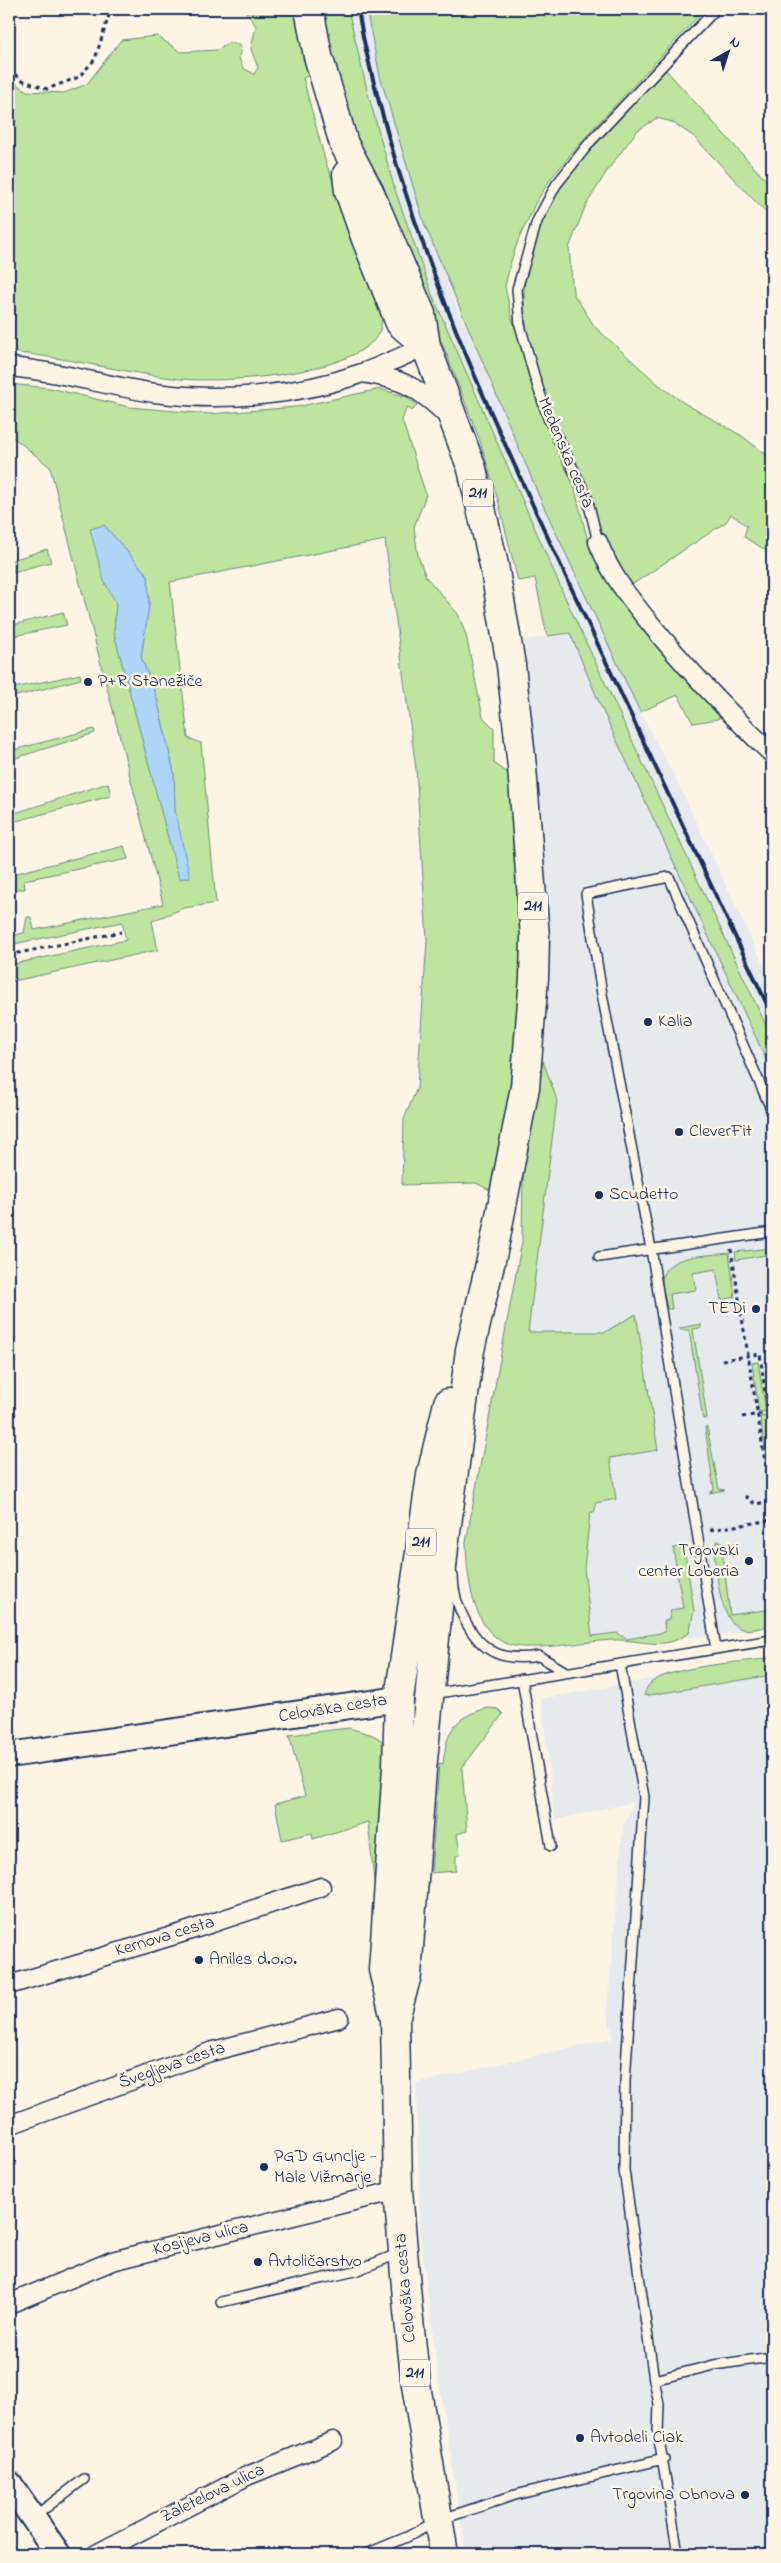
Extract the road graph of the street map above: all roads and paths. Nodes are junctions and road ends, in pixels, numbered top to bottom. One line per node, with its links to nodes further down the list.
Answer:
1 (110, 9): 4 (path)
2 (309, 9): 5 (main road, 211)
3 (716, 9): 9 (lane, Medenska cesta)
4 (9, 70)
5 (426, 346): 7 (street); 8 (main road, 211)
6 (9, 367): 7 (street)
7 (362, 373): 8 (street)
8 (456, 422): 18 (main road, 211)
9 (598, 542): 10 (street, Medenska cesta)
10 (772, 754)
11 (121, 932): 12 (path)
12 (9, 955)
13 (772, 1111): 16 (lane)
14 (772, 1232): 15 (lane)
15 (730, 1237): 16 (lane); 19 (path)
16 (651, 1249): 17 (lane); 31 (lane)
17 (599, 1257)
18 (470, 1350): 35 (main road, 211); 36 (main road, 211)
19 (749, 1356): 20 (path); 21 (path); 22 (path)
20 (722, 1360)
21 (770, 1413): 22 (path)
22 (758, 1415): 23 (path); 25 (path)
23 (742, 1417)
24 (744, 1496): 25 (path)
25 (772, 1501): 26 (path)
26 (772, 1505)
27 (772, 1520): 28 (path)
28 (710, 1530)
29 (453, 1567): 33 (lane)
30 (772, 1640): 31 (lane)
31 (716, 1649): 32 (lane)
32 (620, 1664): 33 (lane); 49 (lane)
33 (566, 1672): 34 (lane)
34 (522, 1679): 35 (lane); 38 (lane)
35 (429, 1694): 36 (main road); 42 (main road, Celovška cesta / 211)
36 (399, 1699): 37 (street, Celovška cesta); 42 (main road, Celovška cesta / 211)
37 (9, 1754)
38 (551, 1846)
39 (321, 1887): 40 (street, Kernova cesta)
40 (9, 1985)
41 (339, 2018): 43 (street, Švegljeva cesta)
42 (395, 2020): 44 (main road, Celovška cesta / 211)
43 (9, 2125)
44 (398, 2190): 45 (main road, Celovška cesta / 211); 47 (street, Kosijeva ulica)
45 (402, 2252): 46 (lane); 55 (main road, Celovška cesta / 211)
46 (221, 2302)
47 (9, 2304)
48 (772, 2357): 49 (lane)
49 (654, 2380): 51 (lane)
50 (333, 2441): 57 (street, Zaletelova ulica)
51 (664, 2459): 55 (lane); 60 (lane)
52 (84, 2478): 54 (lane)
53 (9, 2482): 54 (street)
54 (32, 2518): 56 (street)
55 (439, 2520): 58 (lane); 59 (main road, Celovška cesta / 211)
56 (58, 2554)
57 (96, 2554)
58 (366, 2554)
59 (444, 2554)
60 (678, 2554)

